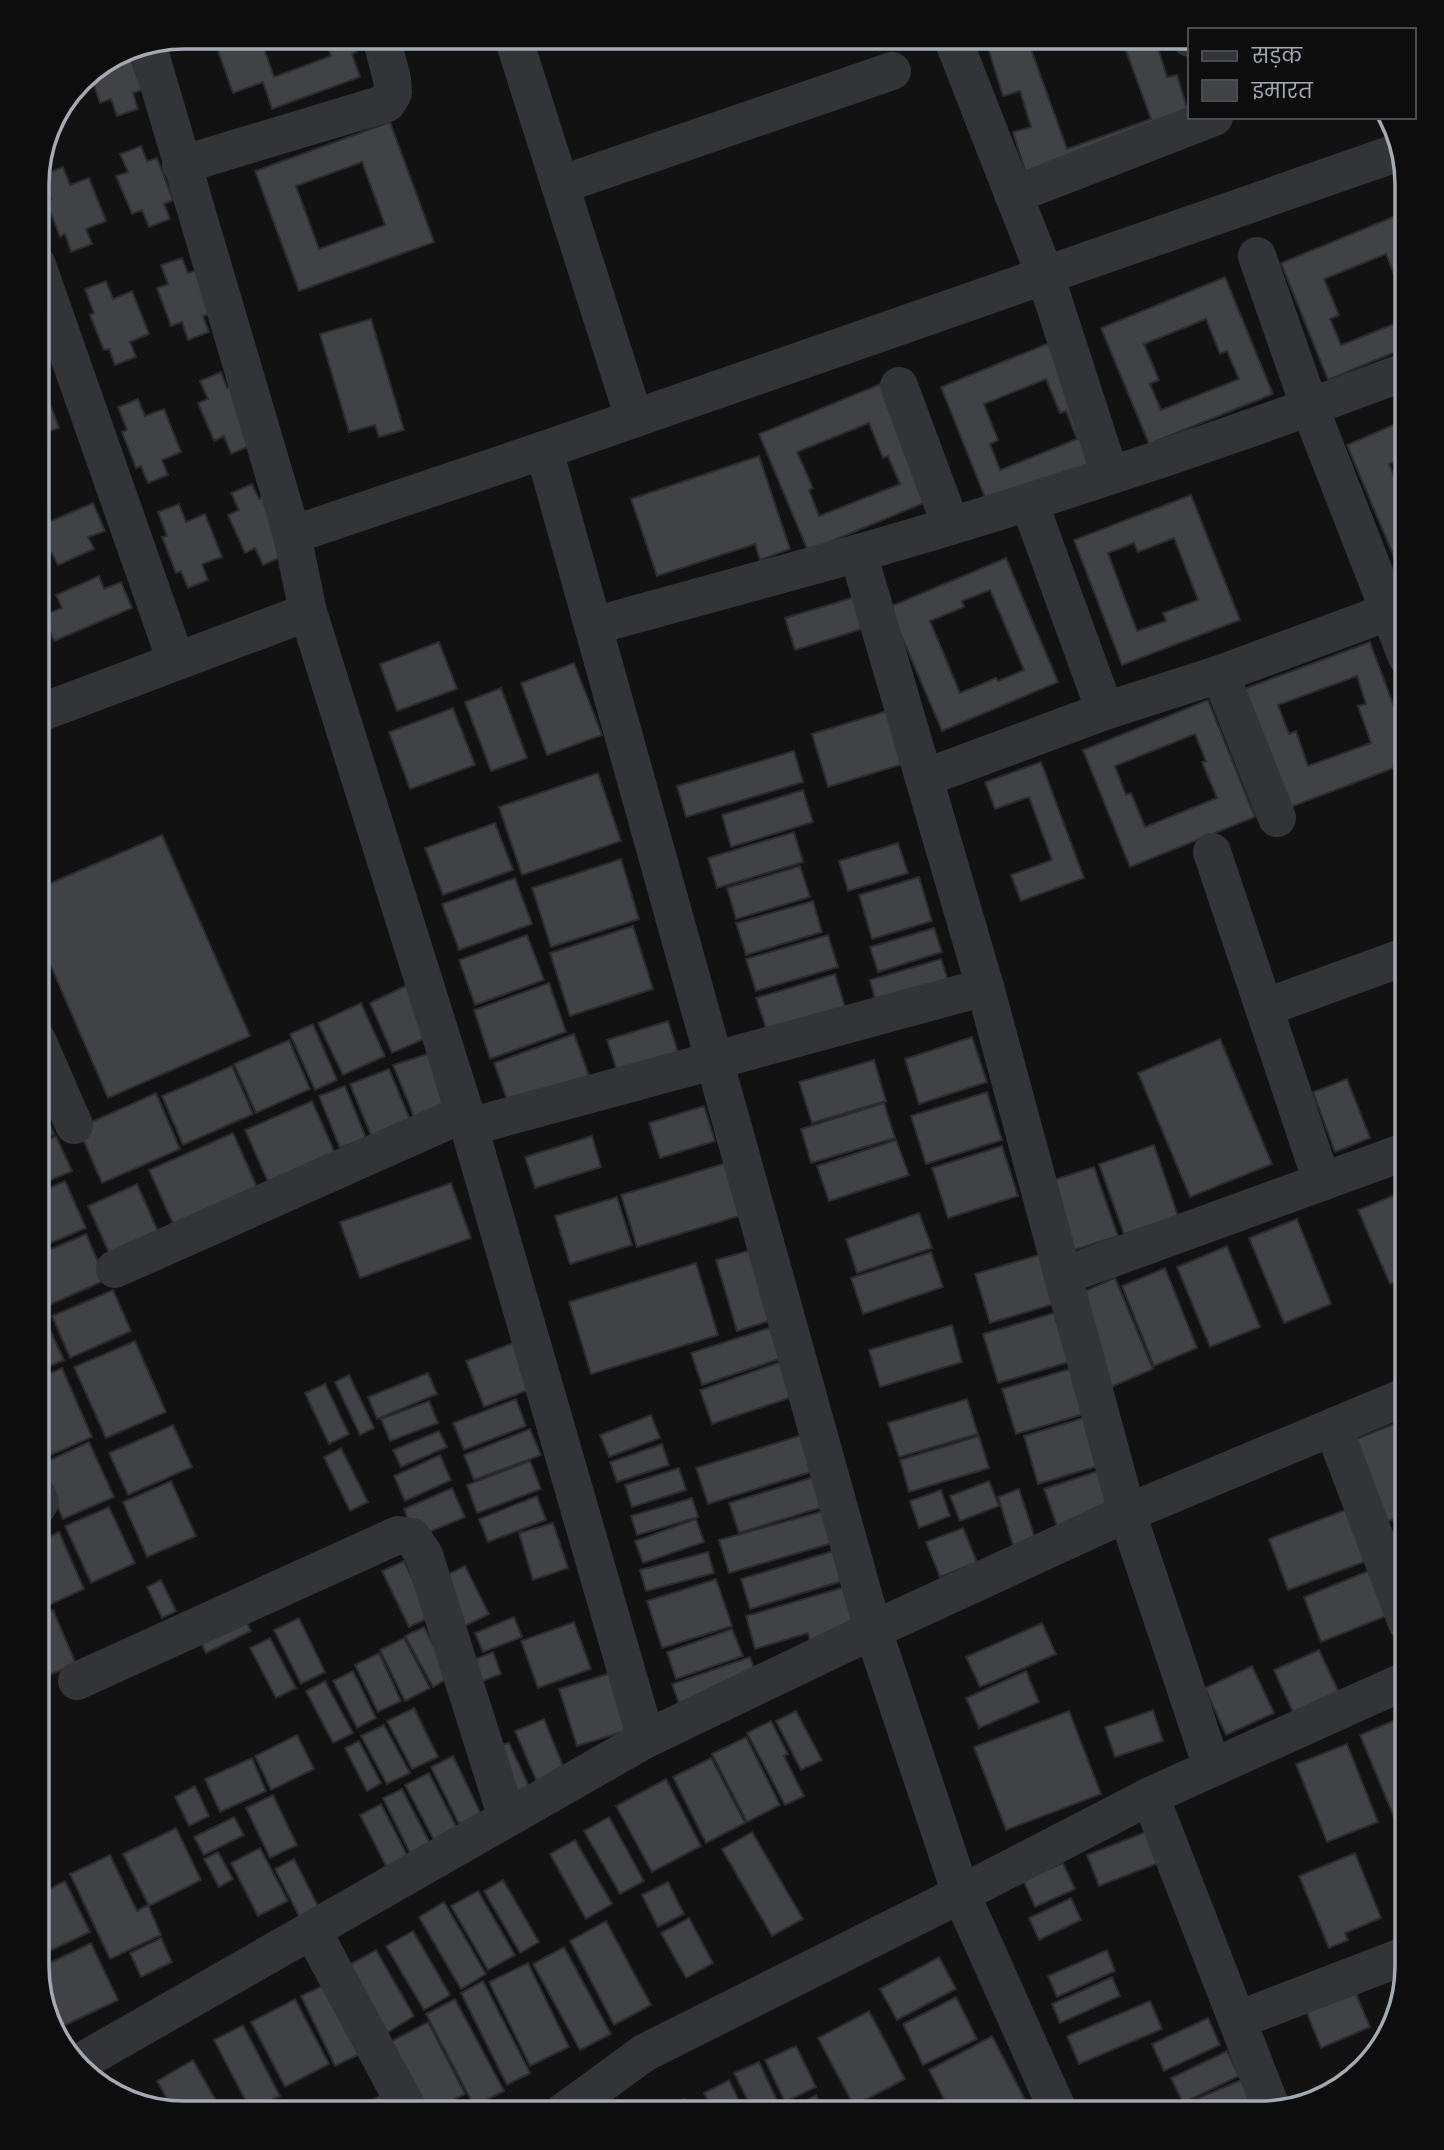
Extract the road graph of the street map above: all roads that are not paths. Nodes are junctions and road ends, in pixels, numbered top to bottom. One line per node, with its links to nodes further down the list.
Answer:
1 (383, 49): 8 (street)
2 (517, 49): 9 (street)
3 (957, 49): 10 (street)
4 (150, 54): 8 (street)
5 (892, 71): 9 (street)
6 (1209, 119): 10 (street)
7 (1391, 155): 12 (street)
8 (181, 165): 22 (street)
9 (559, 184): 17 (street)
10 (1013, 195): 12 (street)
11 (1257, 256): 16 (street)
12 (1045, 275): 17 (street); 19 (street)
13 (49, 299): 28 (street)
14 (1395, 376): 16 (street)
15 (899, 386): 21 (street)
16 (1310, 408): 19 (street); 24 (street)
17 (634, 418): 18 (street)
18 (544, 450): 22 (street); 27 (street)
19 (1110, 475): 20 (street)
20 (1028, 502): 21 (street); 31 (street)
21 (951, 526): 23 (street)
22 (292, 535): 26 (street)
23 (858, 553): 27 (street); 32 (street)
24 (1395, 601)
25 (1395, 609): 29 (street)
26 (308, 612): 28 (street); 40 (street)
27 (593, 626): 38 (street)
28 (176, 661): 30 (street)
29 (1220, 674): 31 (street); 33 (street)
30 (49, 709)
31 (1105, 711): 32 (street)
32 (924, 778): 36 (street)
33 (1277, 818)
34 (1212, 852): 37 (street)
35 (1395, 960): 37 (street)
36 (985, 987): 38 (street); 45 (street)
37 (1264, 1008): 43 (street)
38 (713, 1061): 40 (street); 50 (street)
39 (49, 1068): 41 (street)
40 (467, 1120): 44 (street); 53 (street)
41 (74, 1125)
42 (1395, 1155): 43 (street)
43 (1322, 1182): 45 (street)
44 (115, 1269)
45 (1063, 1276): 48 (street)
46 (1395, 1401): 47 (street)
47 (1333, 1427): 48 (street); 49 (street)
48 (1127, 1513): 50 (street); 54 (street)
49 (1395, 1591)
50 (873, 1630): 53 (street); 57 (street)
51 (77, 1681): 56 (street)
52 (1395, 1685): 54 (street)
53 (646, 1739): 56 (street)
54 (1212, 1767): 55 (street)
55 (1150, 1796): 57 (street); 60 (street)
56 (507, 1818): 58 (street)
57 (961, 1894): 63 (street); 64 (street)
58 (312, 1930): 61 (street); 62 (street)
59 (1395, 1960): 60 (street)
60 (1238, 2020): 65 (street)
61 (86, 2059)
62 (404, 2101)
63 (578, 2101)
64 (1051, 2101)
65 (1268, 2101)

